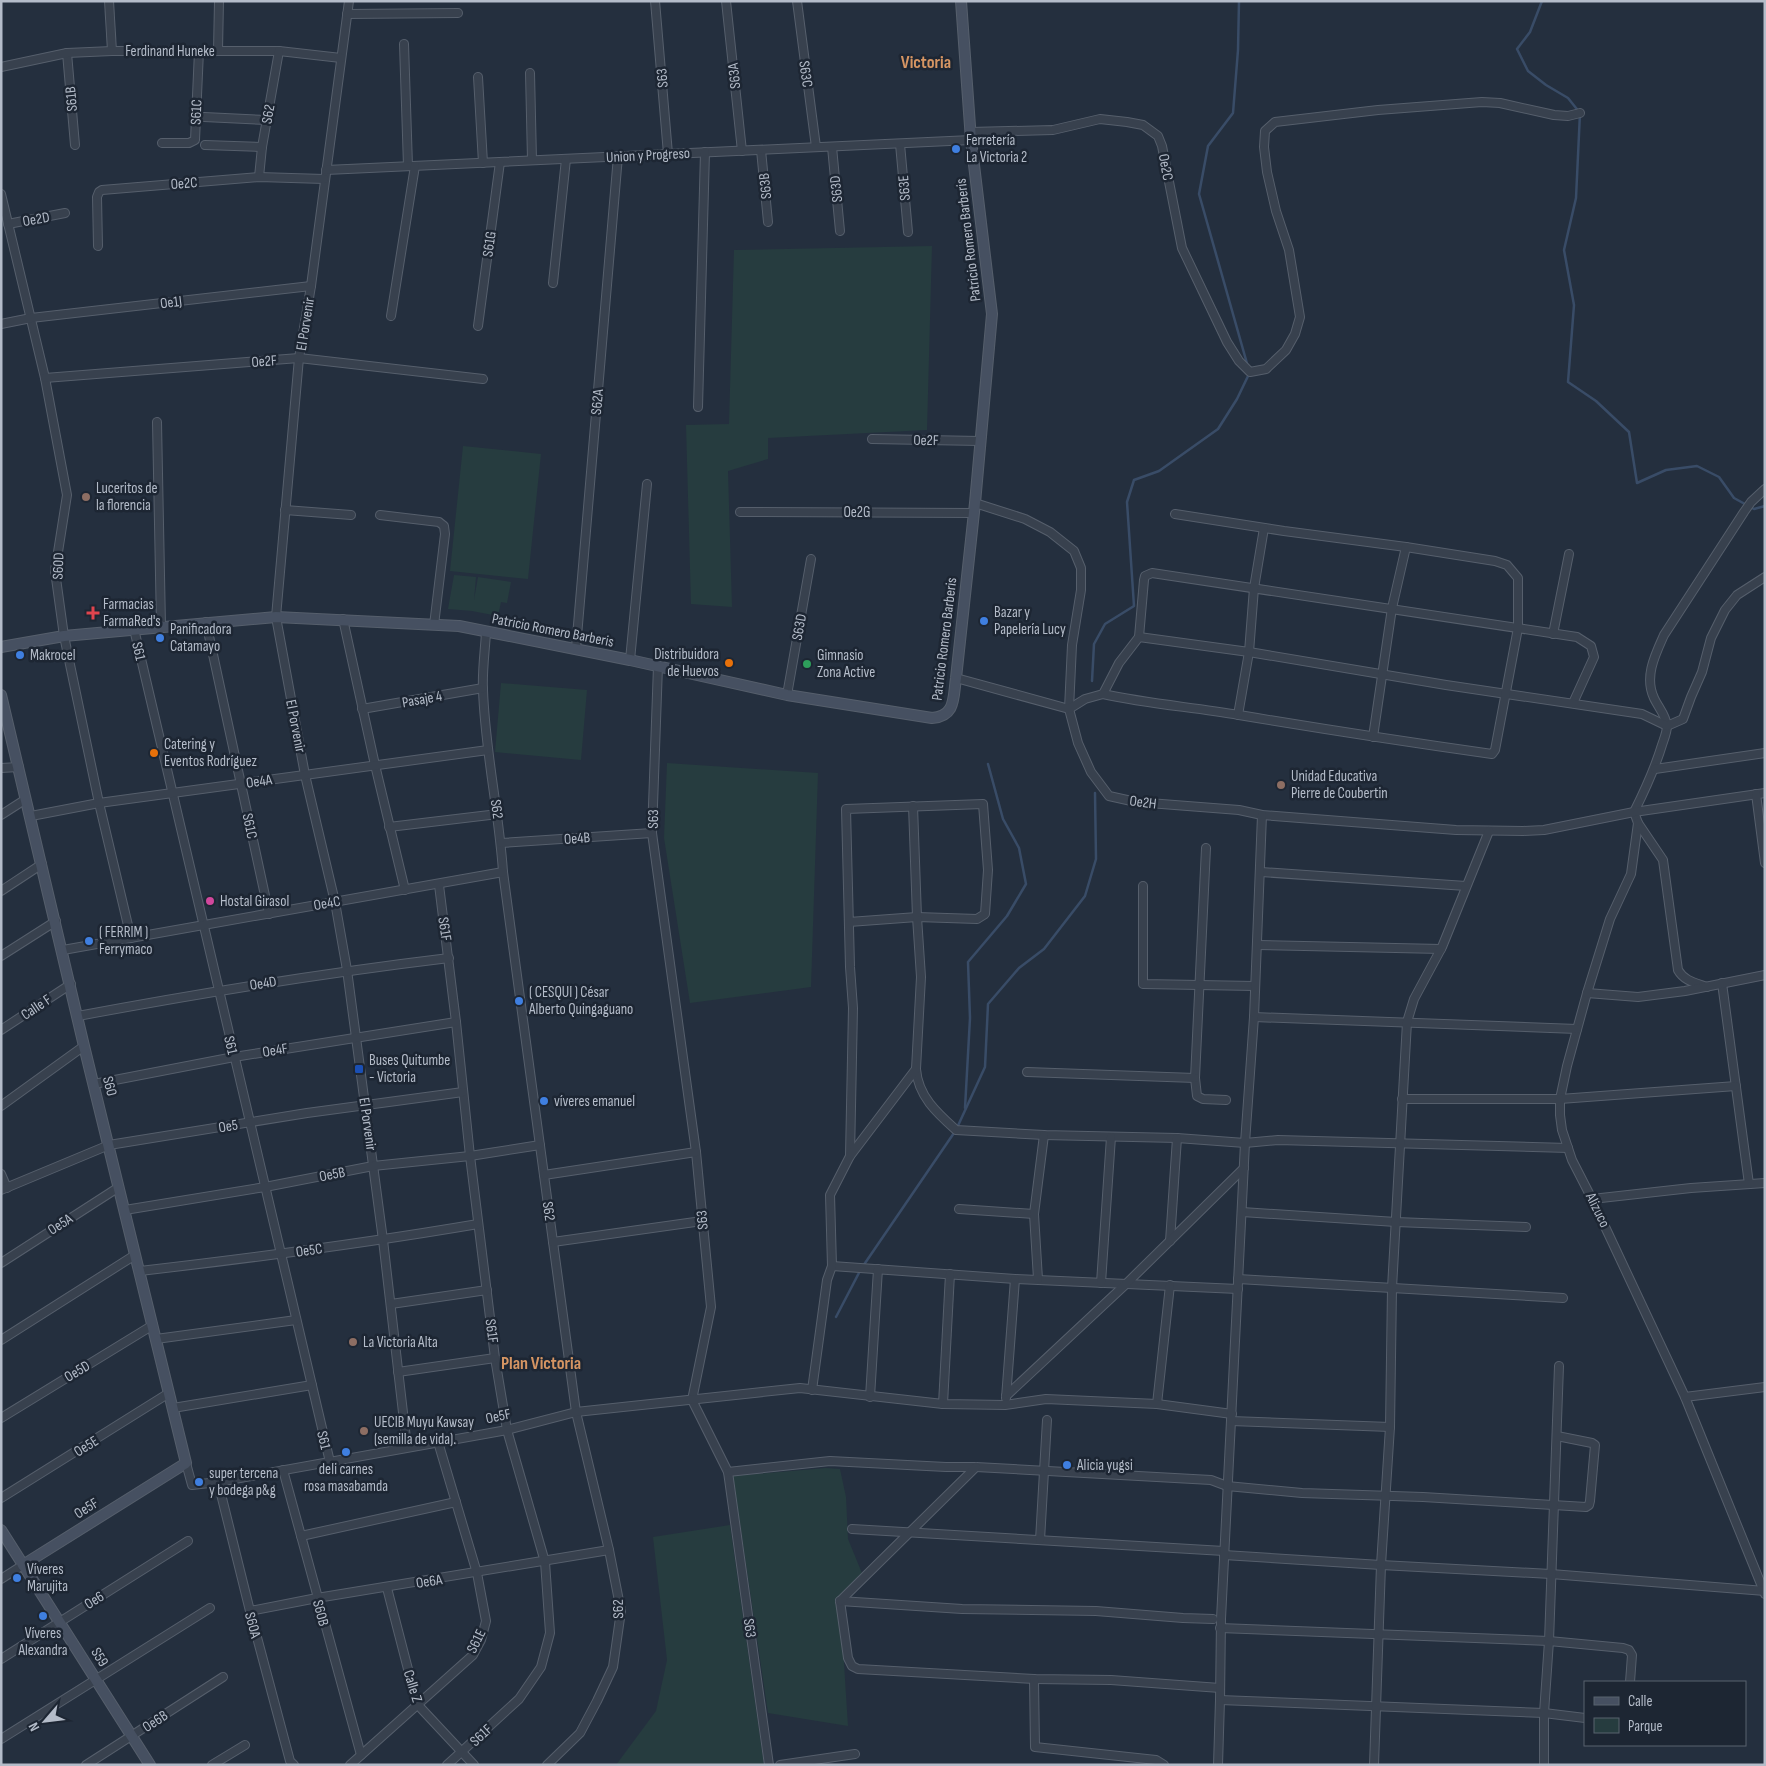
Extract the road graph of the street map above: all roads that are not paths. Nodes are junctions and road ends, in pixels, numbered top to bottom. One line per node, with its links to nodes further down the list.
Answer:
1 (108, 1): 12 (street)
2 (219, 1): 11 (street)
3 (349, 1): 9 (street, El Porvenir)
4 (656, 1): 34 (street, S63)
5 (726, 1): 32 (street, S63A)
6 (796, 1): 29 (street, S63C)
7 (961, 1): 23 (street, Patricio Romero Barberis)
8 (458, 12): 9 (street)
9 (347, 14): 16 (street, El Porvenir)
10 (404, 44): 40 (street)
11 (218, 50): 13 (street, Ferdinand Huneke); 14 (street, Ferdinand Huneke)
12 (112, 51): 14 (street, Ferdinand Huneke); 15 (street, Ferdinand Huneke)
13 (279, 51): 16 (street, Ferdinand Huneke); 22 (street, S62)
14 (199, 52): 24 (street, S61C)
15 (67, 53): 17 (street, Ferdinand Huneke); 27 (street, S61B)
16 (341, 58): 41 (street, El Porvenir)
17 (1, 67)
18 (530, 73): 37 (street)
19 (478, 77): 39 (street)
20 (1580, 112): 23 (street, Oe2C)
21 (204, 117): 22 (street)
22 (267, 120): 28 (street, S62)
23 (970, 136): 25 (street, Union y Progreso); 63 (street, Patricio Romero Barberis)
24 (162, 143)
25 (900, 144): 30 (street, Union y Progreso); 49 (street, S63E)
26 (204, 145): 28 (street)
27 (75, 146)
28 (262, 147): 42 (street, S62)
29 (816, 147): 30 (street, Union y Progreso); 31 (street, Union y Progreso)
30 (832, 147): 48 (street, S63D)
31 (761, 150): 32 (street, Union y Progreso); 46 (street, S63B)
32 (742, 151): 33 (street, Union y Progreso)
33 (705, 152): 34 (street, Union y Progreso); 60 (street)
34 (668, 154): 35 (street, Union y Progreso)
35 (618, 156): 36 (street, Union y Progreso); 91 (street, S62A)
36 (566, 159): 37 (street, Union y Progreso); 51 (street)
37 (532, 160): 38 (street, Union y Progreso)
38 (500, 162): 39 (street, Union y Progreso); 56 (street, S61G)
39 (483, 163): 40 (street, Union y Progreso)
40 (411, 166): 41 (street, Union y Progreso); 53 (street)
41 (326, 170): 43 (street, El Porvenir)
42 (259, 178): 43 (street, Oe2C); 50 (street, Oe2C)
43 (324, 179): 52 (street, El Porvenir)
44 (1, 194): 47 (street, S60D)
45 (65, 213): 47 (street, Oe2D)
46 (768, 222)
47 (8, 224): 54 (street, S60D)
48 (840, 231)
49 (908, 232)
50 (98, 246)
51 (553, 283)
52 (311, 286): 54 (street, Oe1J); 57 (street, El Porvenir)
53 (391, 316)
54 (31, 318): 55 (street, Oe1J); 58 (street, S60D)
55 (1, 324)
56 (478, 326)
57 (299, 358): 58 (street, Oe2F); 59 (street, Oe2F); 67 (street, El Porvenir)
58 (45, 378): 88 (street, S60D)
59 (483, 379)
60 (698, 407)
61 (156, 422): 83 (street)
62 (872, 439): 63 (street, Oe2F)
63 (980, 441): 66 (street, Patricio Romero Barberis)
64 (646, 484): 93 (street)
65 (1765, 489): 106 (street)
66 (974, 508): 68 (street, Oe2G); 96 (street, Patricio Romero Barberis); 104 (street, Oe2H)
67 (285, 510): 70 (street); 79 (street, El Porvenir)
68 (740, 512)
69 (1175, 514): 72 (street)
70 (351, 515)
71 (380, 515): 82 (street)
72 (1264, 528): 73 (street); 77 (street)
73 (1406, 547): 78 (street); 84 (street)
74 (1569, 554): 87 (street)
75 (811, 559): 101 (street, S63D)
76 (1765, 577): 106 (street)
77 (1254, 588): 78 (street); 89 (street); 92 (street)
78 (1392, 608): 84 (street); 95 (street)
79 (276, 617): 80 (street, Patricio Romero Barberis); 81 (street, Patricio Romero Barberis); 114 (street, El Porvenir)
80 (343, 619): 82 (street, Patricio Romero Barberis); 103 (street)
81 (206, 622): 83 (street, Patricio Romero Barberis); 115 (street, S61C)
82 (434, 625): 86 (street, Patricio Romero Barberis)
83 (161, 626): 85 (street, Patricio Romero Barberis)
84 (1518, 628): 87 (street); 99 (street)
85 (134, 629): 88 (street, Patricio Romero Barberis); 116 (street, S61)
86 (486, 632): 91 (street, Patricio Romero Barberis); 97 (street, S62)
87 (1553, 634): 102 (street)
88 (64, 636): 90 (street, Patricio Romero Barberis); 119 (street, S60D)
89 (1139, 637): 92 (street); 98 (street)
90 (1, 647)
91 (576, 648): 93 (street, Patricio Romero Barberis)
92 (1249, 652): 95 (street); 105 (street)
93 (630, 660): 94 (street, Patricio Romero Barberis)
94 (658, 666): 101 (street, Patricio Romero Barberis); 129 (street, S63)
95 (1383, 674): 99 (street); 107 (street)
96 (956, 678): 101 (street, Patricio Romero Barberis); 104 (street)
97 (482, 688): 103 (street, Pasaje 4); 108 (street, S62)
98 (1103, 694): 104 (street); 105 (street)
99 (1506, 694): 102 (street); 107 (street)
100 (1, 695): 111 (street, S60)
101 (787, 696)
102 (1573, 703): 106 (street)
103 (362, 709): 110 (street)
104 (1069, 709): 124 (street, Oe2H)
105 (1238, 715): 107 (street)
106 (1667, 726): 113 (street)
107 (1373, 737)
108 (488, 750): 110 (street, Oe4A); 122 (street, S62)
109 (1765, 753): 113 (street)
110 (375, 765): 114 (street, Oe4A); 127 (street)
111 (18, 766): 112 (street); 118 (street, S60)
112 (1, 768)
113 (1655, 769): 121 (street)
114 (305, 775): 115 (street, Oe4A); 141 (street, El Porvenir)
115 (240, 784): 116 (street, Oe4A); 142 (street, S61C)
116 (173, 793): 119 (street, Oe4A); 146 (street, S61)
117 (1761, 794): 121 (street, Oe2H); 132 (street)
118 (26, 799): 123 (street); 125 (street, S60)
119 (99, 803): 125 (street, Oe4A); 147 (street, S60D)
120 (913, 806): 143 (street); 143 (street); 145 (street)
121 (1634, 812): 126 (street, Alizuco); 128 (street, Oe2H)
122 (498, 814): 127 (street); 130 (street, S62)
123 (1, 815)
124 (1262, 815): 128 (street, Oe2H); 135 (street)
125 (31, 816): 133 (street, S60)
126 (1638, 823): 159 (street); 161 (street, Alizuco)
127 (389, 827): 139 (street)
128 (1488, 831): 138 (street)
129 (652, 833): 130 (street, Oe4B); 191 (street, S63)
130 (501, 844): 134 (street, S62)
131 (1206, 848): 157 (street)
132 (1765, 863)
133 (42, 864): 140 (street); 144 (street, S60)
134 (503, 872): 136 (street, Oe4C); 189 (street, S62)
135 (1260, 872): 138 (street); 148 (street)
136 (439, 885): 139 (street, Oe4C); 152 (street, S61F)
137 (1143, 886): 157 (street)
138 (1466, 886): 149 (street)
139 (405, 890): 141 (street, Oe4C)
140 (1, 891)
141 (335, 902): 142 (street, Oe4C); 153 (street, El Porvenir)
142 (269, 914): 146 (street, Oe4C)
143 (917, 917): 145 (street); 171 (street)
144 (56, 921): 150 (street, S60); 151 (street)
145 (849, 922): 193 (street)
146 (204, 925): 147 (street, Oe4C); 160 (street, S61)
147 (131, 938): 150 (street, Oe4C)
148 (1258, 945): 149 (street); 158 (street)
149 (1441, 949): 165 (street)
150 (63, 950): 156 (street, S60)
151 (1, 956)
152 (449, 958): 153 (street, Oe4D); 164 (street, S61F)
153 (347, 970): 160 (street, Oe4D); 168 (street, El Porvenir)
154 (1765, 975): 155 (street)
155 (1722, 983): 159 (street); 175 (street)
156 (71, 984): 162 (street, S60); 167 (street, Calle F)
157 (1200, 986): 158 (street); 173 (street)
158 (1255, 986): 163 (street)
159 (1707, 987): 161 (street)
160 (218, 990): 162 (street, Oe4D); 170 (street, S61)
161 (1587, 993): 166 (street, Alizuco)
162 (78, 1016): 169 (street, S60)
163 (1254, 1017): 165 (street); 187 (street)
164 (456, 1022): 168 (street, Oe4F); 176 (street, S61F)
165 (1408, 1022): 166 (street); 177 (street)
166 (1577, 1029): 178 (street, Alizuco)
167 (1, 1030)
168 (357, 1037): 170 (street, Oe4F); 180 (street, El Porvenir)
169 (84, 1046): 174 (street, S60); 181 (street)
170 (234, 1057): 174 (street, Oe4F); 182 (street, S61)
171 (916, 1069): 183 (street); 193 (street)
172 (1027, 1072): 173 (street)
173 (1195, 1078): 179 (street)
174 (94, 1084): 186 (street, S60)
175 (1736, 1086): 178 (street); 199 (street)
176 (463, 1092): 180 (street, Oe5); 192 (street, S61F)
177 (1402, 1099): 178 (street); 188 (street)
178 (1560, 1099): 190 (street, Alizuco)
179 (1226, 1100)
180 (365, 1104): 182 (street, Oe5); 194 (street, El Porvenir)
181 (1, 1106)
182 (249, 1122): 186 (street, Oe5); 201 (street, S61)
183 (1044, 1135): 184 (street); 207 (street)
184 (1111, 1137): 185 (street); 225 (street)
185 (1177, 1138): 187 (street); 213 (street)
186 (109, 1144): 200 (street, S60); 202 (street, Oe5)
187 (1246, 1144): 188 (street); 195 (street)
188 (1401, 1144): 190 (street); 209 (street)
189 (540, 1145): 192 (street, Oe5B); 197 (street, S62)
190 (1568, 1148): 203 (street, Alizuco)
191 (696, 1152): 197 (street); 208 (street, S63)
192 (470, 1156): 194 (street, Oe5B); 210 (street, S61F)
193 (850, 1156): 218 (street)
194 (373, 1166): 201 (street, Oe5B); 212 (street, El Porvenir)
195 (1244, 1168): 206 (street); 213 (street)
196 (1, 1174): 202 (street)
197 (544, 1175): 214 (street, S62)
198 (1765, 1183): 199 (street)
199 (1749, 1184): 203 (street)
200 (119, 1186): 205 (street, S60); 217 (street, Oe5A)
201 (265, 1187): 205 (street, Oe5B); 215 (street, S61)
202 (4, 1189)
203 (1592, 1199): 246 (street, Alizuco)
204 (959, 1208): 207 (street)
205 (125, 1210): 216 (street, S60)
206 (1242, 1212): 209 (street); 224 (street)
207 (1034, 1214): 223 (street)
208 (702, 1221): 214 (street); 247 (street, S63)
209 (1396, 1222): 211 (street); 228 (street)
210 (478, 1224): 212 (street, Oe5C); 230 (street, S61F)
211 (1526, 1226)
212 (383, 1240): 215 (street, Oe5C); 232 (street, El Porvenir)
213 (1170, 1241): 226 (street)
214 (553, 1242): 252 (street, S62)
215 (281, 1254): 220 (street, Oe5C); 233 (street, S61)
216 (135, 1255): 220 (street, S60); 236 (street)
217 (1, 1263)
218 (832, 1266): 219 (street); 242 (street)
219 (878, 1269): 221 (street); 245 (street)
220 (140, 1271): 234 (street, S60)
221 (950, 1274): 222 (street); 248 (street)
222 (1015, 1279): 223 (street); 244 (street)
223 (1038, 1279): 225 (street)
224 (1238, 1279): 228 (street); 229 (street)
225 (1101, 1283): 226 (street)
226 (1126, 1284): 227 (street); 244 (street)
227 (1170, 1285): 229 (street); 249 (street)
228 (1392, 1288): 231 (street); 256 (street)
229 (1238, 1289): 254 (street)
230 (487, 1290): 232 (street); 237 (street, S61F)
231 (1563, 1298)
232 (391, 1304): 239 (street, El Porvenir)
233 (296, 1320): 235 (street); 240 (street, S61)
234 (152, 1325): 235 (street, S60); 253 (street, Oe5D)
235 (156, 1338): 243 (street, S60)
236 (1, 1340)
237 (495, 1358): 239 (street); 257 (street, S61F)
238 (1559, 1366): 258 (street)
239 (398, 1372): 260 (street, El Porvenir)
240 (312, 1385): 251 (street); 262 (street, S61)
241 (1765, 1387): 246 (street)
242 (812, 1390): 245 (street, Oe5F); 247 (street, Oe5F)
243 (169, 1393): 251 (street, S60); 271 (street, Oe5E)
244 (1006, 1396): 250 (street)
245 (870, 1397): 248 (street, Oe5F)
246 (1684, 1397): 289 (street, Alizuco)
247 (692, 1400): 252 (street, Oe5F); 266 (street, S63)
248 (942, 1404): 250 (street, Oe5F)
249 (1157, 1404): 250 (street, Oe5F); 254 (street, Oe5F)
250 (1005, 1405)
251 (173, 1408): 261 (street, S60)
252 (576, 1412): 257 (street, Oe5F); 280 (street, S62)
253 (1, 1418)
254 (1232, 1418): 256 (street, Oe5F); 269 (street)
255 (1047, 1420): 265 (street)
256 (1390, 1427): 270 (street)
257 (508, 1430): 259 (street, Oe5F); 282 (street, S61F)
258 (1557, 1436): 273 (street); 273 (street)
259 (438, 1442): 260 (street, Oe5F); 272 (street, S61E)
260 (407, 1448): 262 (street, Oe5F)
261 (186, 1462): 268 (street, S60); 283 (street, Oe5F)
262 (330, 1462): 264 (street, Oe5F)
263 (976, 1467): 265 (street); 266 (street); 276 (street)
264 (283, 1470): 267 (street, Oe5F); 277 (street, S60B)
265 (1044, 1471): 269 (street); 278 (street)
266 (728, 1472): 324 (street, S63)
267 (218, 1482): 268 (street, Oe5F); 293 (street, S60A)
268 (192, 1485)
269 (1227, 1486): 270 (street); 281 (street)
270 (1384, 1496): 273 (street); 284 (street)
271 (1, 1498)
272 (456, 1502): 277 (street); 285 (street, S61E)
273 (1553, 1506): 286 (street)
274 (852, 1529): 276 (street)
275 (1, 1530): 283 (street, S59)
276 (910, 1532): 278 (street); 291 (street)
277 (301, 1536): 290 (street, S60B)
278 (1040, 1540): 281 (street)
279 (188, 1542): 295 (street, Oe6)
280 (609, 1550): 282 (street, Oe6A); 323 (street, S62)
281 (1224, 1553): 284 (street); 296 (street)
282 (545, 1562): 285 (street, Oe6A); 313 (street, S61F)
283 (24, 1565): 287 (street, Oe5F); 295 (street, S59)
284 (1381, 1565): 286 (street); 297 (street)
285 (477, 1573): 288 (street, Oe6A); 306 (street, S61E)
286 (1551, 1574): 289 (street); 298 (street)
287 (1, 1579)
288 (387, 1588): 290 (street, Oe6A); 306 (street, Calle Z)
289 (1764, 1592)
290 (317, 1598): 293 (street, Oe6A); 315 (street, S60B)
291 (840, 1601): 294 (street); 302 (street)
292 (210, 1608): 301 (street)
293 (250, 1611): 319 (street, S60A)
294 (1213, 1619)
295 (60, 1621): 299 (street, Oe6); 301 (street, S59)
296 (1220, 1628): 297 (street); 304 (street)
297 (1379, 1635): 298 (street); 307 (street)
298 (1549, 1641): 303 (street); 308 (street)
299 (1, 1659)
300 (223, 1677): 310 (street, Oe6B)
301 (96, 1679): 310 (street, S59); 311 (street)
302 (1034, 1679): 304 (street); 326 (street)
303 (1630, 1681)
304 (1220, 1688): 305 (street)
305 (1220, 1700): 307 (street); 327 (street)
306 (417, 1704): 313 (street, Calle Z); 315 (street, S61E)
307 (1376, 1706): 308 (street); 328 (street)
308 (1544, 1713): 309 (street); 329 (street)
309 (1584, 1718)
310 (132, 1736): 316 (street, Oe6B); 317 (street, S59)
311 (1, 1739)
312 (245, 1745): 318 (street)
313 (462, 1752): 321 (street, S61F); 322 (street, Calle Z)
314 (855, 1754): 325 (street)
315 (361, 1755): 320 (street, S61E)
316 (86, 1765)
317 (150, 1765)
318 (212, 1765)
319 (294, 1765)
320 (350, 1765)
321 (447, 1765)
322 (474, 1765)
323 (547, 1765)
324 (770, 1765)
325 (780, 1765)
326 (1164, 1765)
327 (1218, 1765)
328 (1374, 1765)
329 (1544, 1765)

